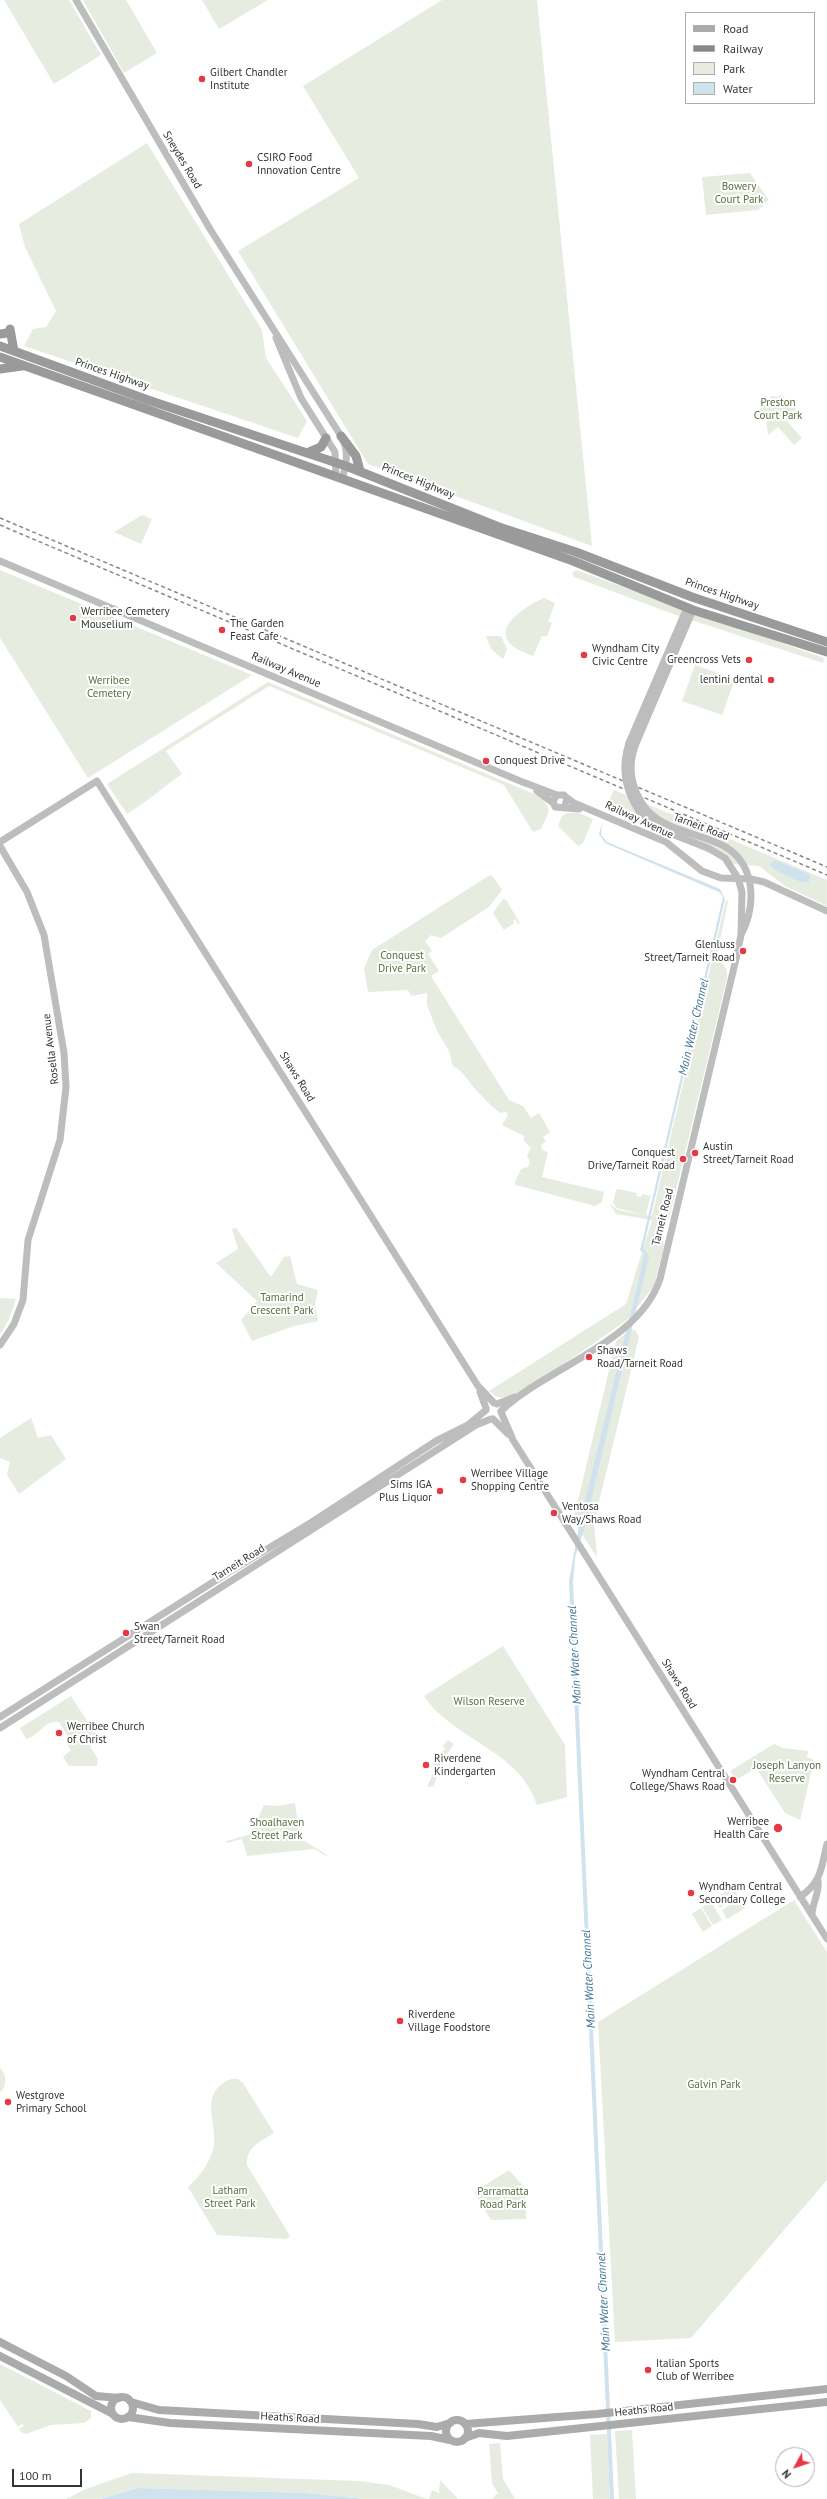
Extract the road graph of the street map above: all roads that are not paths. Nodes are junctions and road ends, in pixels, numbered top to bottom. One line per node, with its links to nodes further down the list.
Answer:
1 (76, 0): 2 (street, Sneydes Road)
2 (272, 329): 9 (street, Sneydes Road); 10 (street, Sneydes Road)
3 (6, 332): 5 (highway)
4 (0, 346): 5 (highway, Princes Highway)
5 (14, 351): 11 (highway, Princes Highway)
6 (0, 357): 7 (highway, Princes Highway)
7 (25, 366): 8 (highway); 15 (highway, Princes Highway)
8 (0, 369)
9 (341, 436): 13 (street, Sneydes Road); 14 (highway)
10 (326, 438): 11 (highway); 12 (street, Sneydes Road)
11 (307, 453): 12 (highway, Princes Highway)
12 (337, 463): 13 (highway, Princes Highway); 15 (street, Sneydes Road)
13 (346, 466): 14 (highway, Princes Highway); 15 (street, Sneydes Road)
14 (360, 471): 16 (highway, Princes Highway)
15 (339, 478): 17 (highway, Princes Highway)
16 (484, 521): 17 (highway); 18 (highway, Princes Highway)
17 (492, 532): 20 (highway, Princes Highway)
18 (576, 552): 20 (highway); 21 (highway, Princes Highway)
19 (0, 561): 25 (street, Railway Avenue)
20 (573, 561): 22 (highway, Princes Highway)
21 (692, 597): 22 (highway); 23 (highway, Princes Highway)
22 (690, 609): 24 (highway, Princes Highway); 30 (street, Tarneit Road, bridge)
23 (827, 642)
24 (827, 652)
25 (520, 781): 26 (street, Railway Avenue); 28 (street, Railway Avenue)
26 (557, 795): 27 (street); 28 (street)
27 (566, 797): 29 (street); 31 (street, Railway Avenue)
28 (553, 803): 29 (street)
29 (564, 808): 31 (street, Railway Avenue)
30 (642, 810): 36 (street, Tarneit Road); 37 (street, Tarneit Road)
31 (593, 811): 36 (street, Railway Avenue)
32 (14, 832): 33 (street); 34 (street); 41 (street, Shaws Road)
33 (0, 838)
34 (0, 842)
35 (0, 846): 40 (street, Rosella Avenue)
36 (738, 878): 37 (street, Railway Avenue); 39 (street, Tarneit Road)
37 (751, 879): 38 (street); 39 (street, Tarneit Road)
38 (827, 911)
39 (741, 935): 42 (street, Tarneit Road)
40 (0, 1345)
41 (478, 1386): 43 (street, Shaws Road); 44 (street, Shaws Road)
42 (521, 1395): 43 (street, Tarneit Road); 45 (street, Tarneit Road)
43 (495, 1403): 44 (street); 45 (street)
44 (486, 1409): 46 (street); 48 (street, Tarneit Road)
45 (501, 1412): 46 (street); 47 (street, Shaws Road)
46 (492, 1419): 47 (street, Shaws Road); 50 (street, Tarneit Road)
47 (513, 1440): 58 (street, Shaws Road)
48 (423, 1449): 49 (street, Tarneit Road); 50 (street)
49 (411, 1457): 51 (street); 52 (street, Tarneit Road)
50 (427, 1458): 51 (street, Tarneit Road)
51 (416, 1465): 53 (street, Tarneit Road)
52 (205, 1588): 53 (street); 54 (street, Tarneit Road)
53 (209, 1594): 55 (street, Tarneit Road)
54 (0, 1718)
55 (0, 1728)
56 (827, 1844): 57 (street)
57 (818, 1881): 58 (street); 59 (street)
58 (800, 1897): 59 (street, Shaws Road)
59 (812, 1915): 60 (street, Shaws Road)
60 (827, 1939)
61 (0, 2342): 64 (main road)
62 (0, 2356): 68 (main road)
63 (827, 2389): 67 (main road, Heaths Road)
64 (119, 2398): 65 (main road); 68 (main road)
65 (131, 2402): 70 (main road); 71 (main road, Heaths Road)
66 (827, 2402): 69 (main road, Heaths Road)
67 (687, 2404): 69 (main road); 72 (main road, Heaths Road)
68 (113, 2414): 70 (main road)
69 (688, 2416): 73 (main road, Heaths Road)
70 (128, 2417): 74 (main road, Heaths Road)
71 (450, 2423): 72 (main road); 74 (main road)
72 (465, 2424): 73 (main road)
73 (465, 2438): 74 (main road)
74 (450, 2440)

